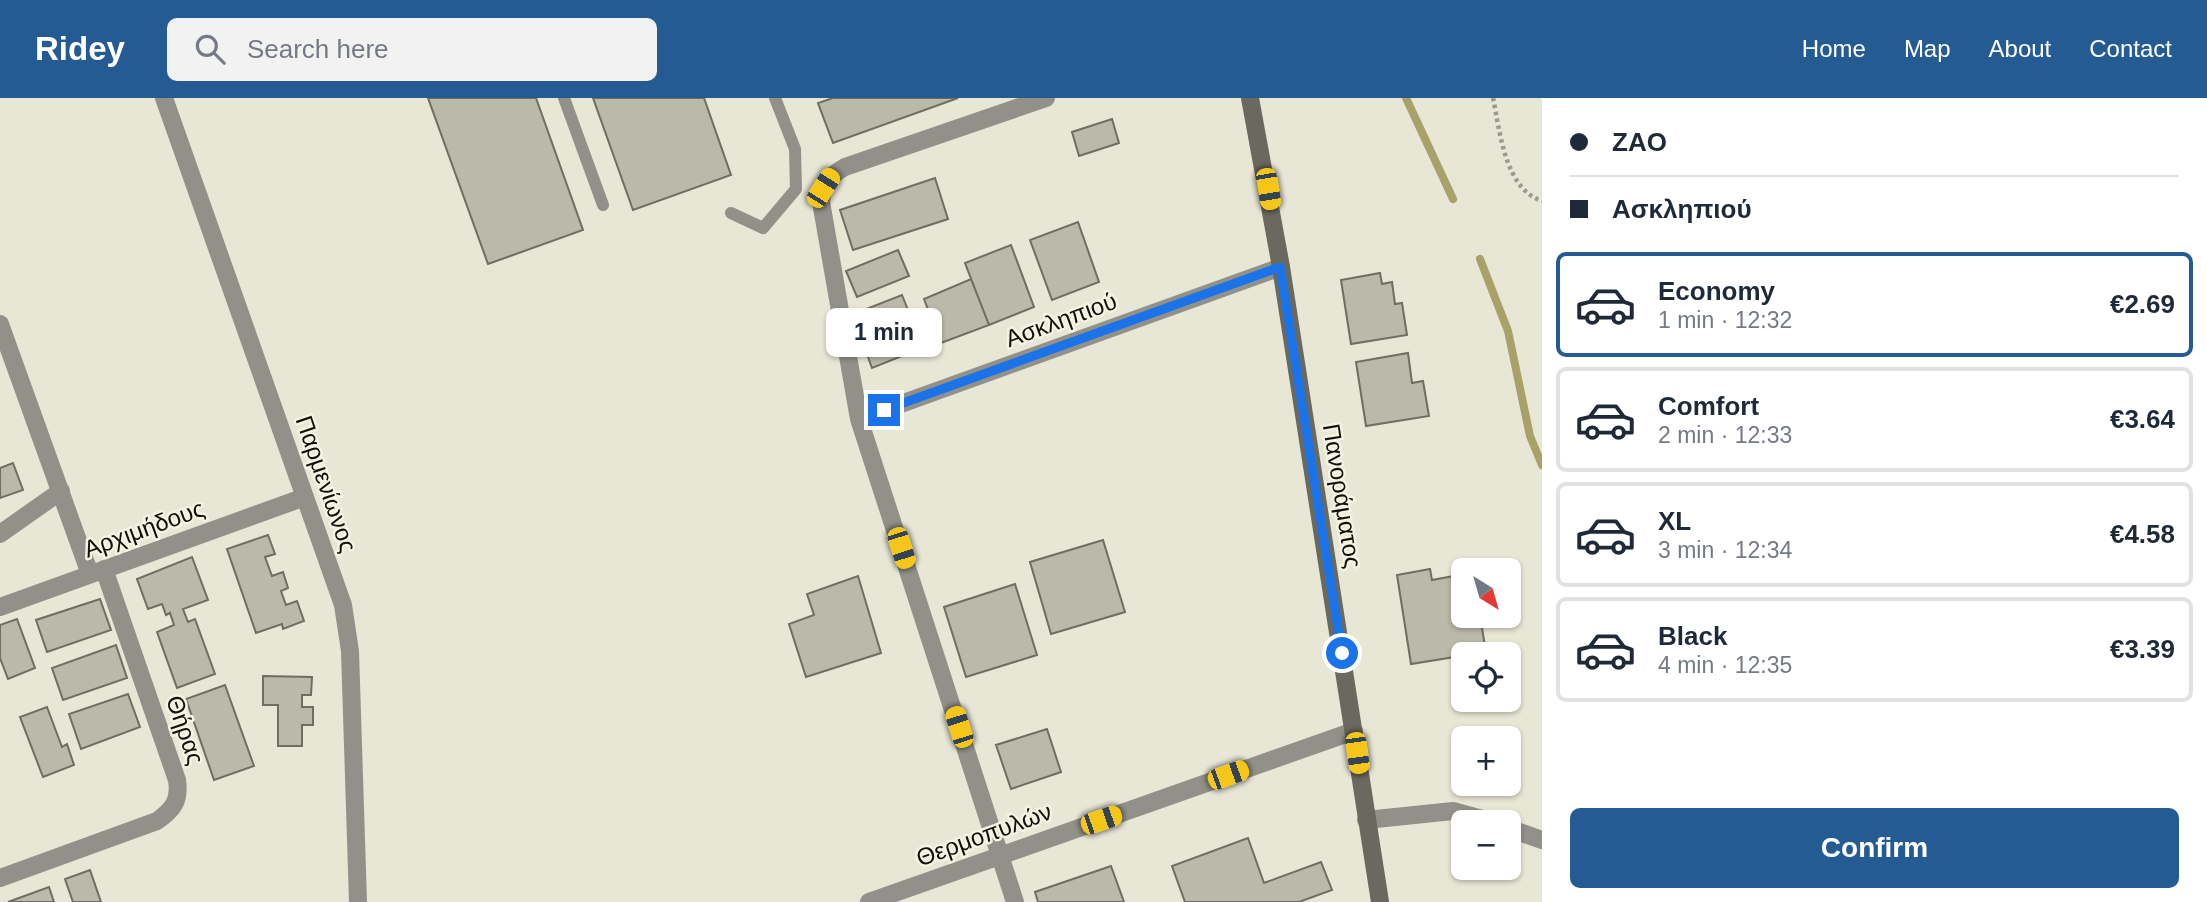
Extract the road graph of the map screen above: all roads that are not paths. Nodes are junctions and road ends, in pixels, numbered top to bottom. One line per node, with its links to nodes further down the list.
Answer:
1 (164, 98): 12 (street, Παρμενίωνος)
2 (564, 98): 6 (lane)
3 (775, 98): 7 (lane)
4 (1045, 98): 10 (street)
5 (1250, 98): 8 (main road, Πανοράματος)
6 (603, 205)
7 (731, 213)
8 (1280, 267): 10 (street, Ασκληπιού); 16 (main road, Πανοράματος)
9 (0, 324): 11 (street, Θήρας)
10 (859, 419): 21 (street)
11 (61, 491): 13 (street); 14 (street, Θήρας)
12 (305, 497): 14 (street, Αρχιμήδους); 23 (street, Παρμενίωνος)
13 (0, 534)
14 (97, 572): 15 (street, Αρχιμήδους); 22 (street, Θήρας)
15 (0, 607)
16 (1354, 731): 18 (main road, Πανοράματος); 21 (street, Θερμοπυλών)
17 (1451, 811): 18 (street)
18 (1366, 820): 26 (main road, Πανοράματος)
19 (1521, 833): 20 (street)
20 (1542, 840)
21 (1000, 856): 24 (street, Θερμοπυλών); 25 (street)
22 (0, 878)
23 (358, 902)
24 (869, 902)
25 (1015, 902)
26 (1380, 902)

